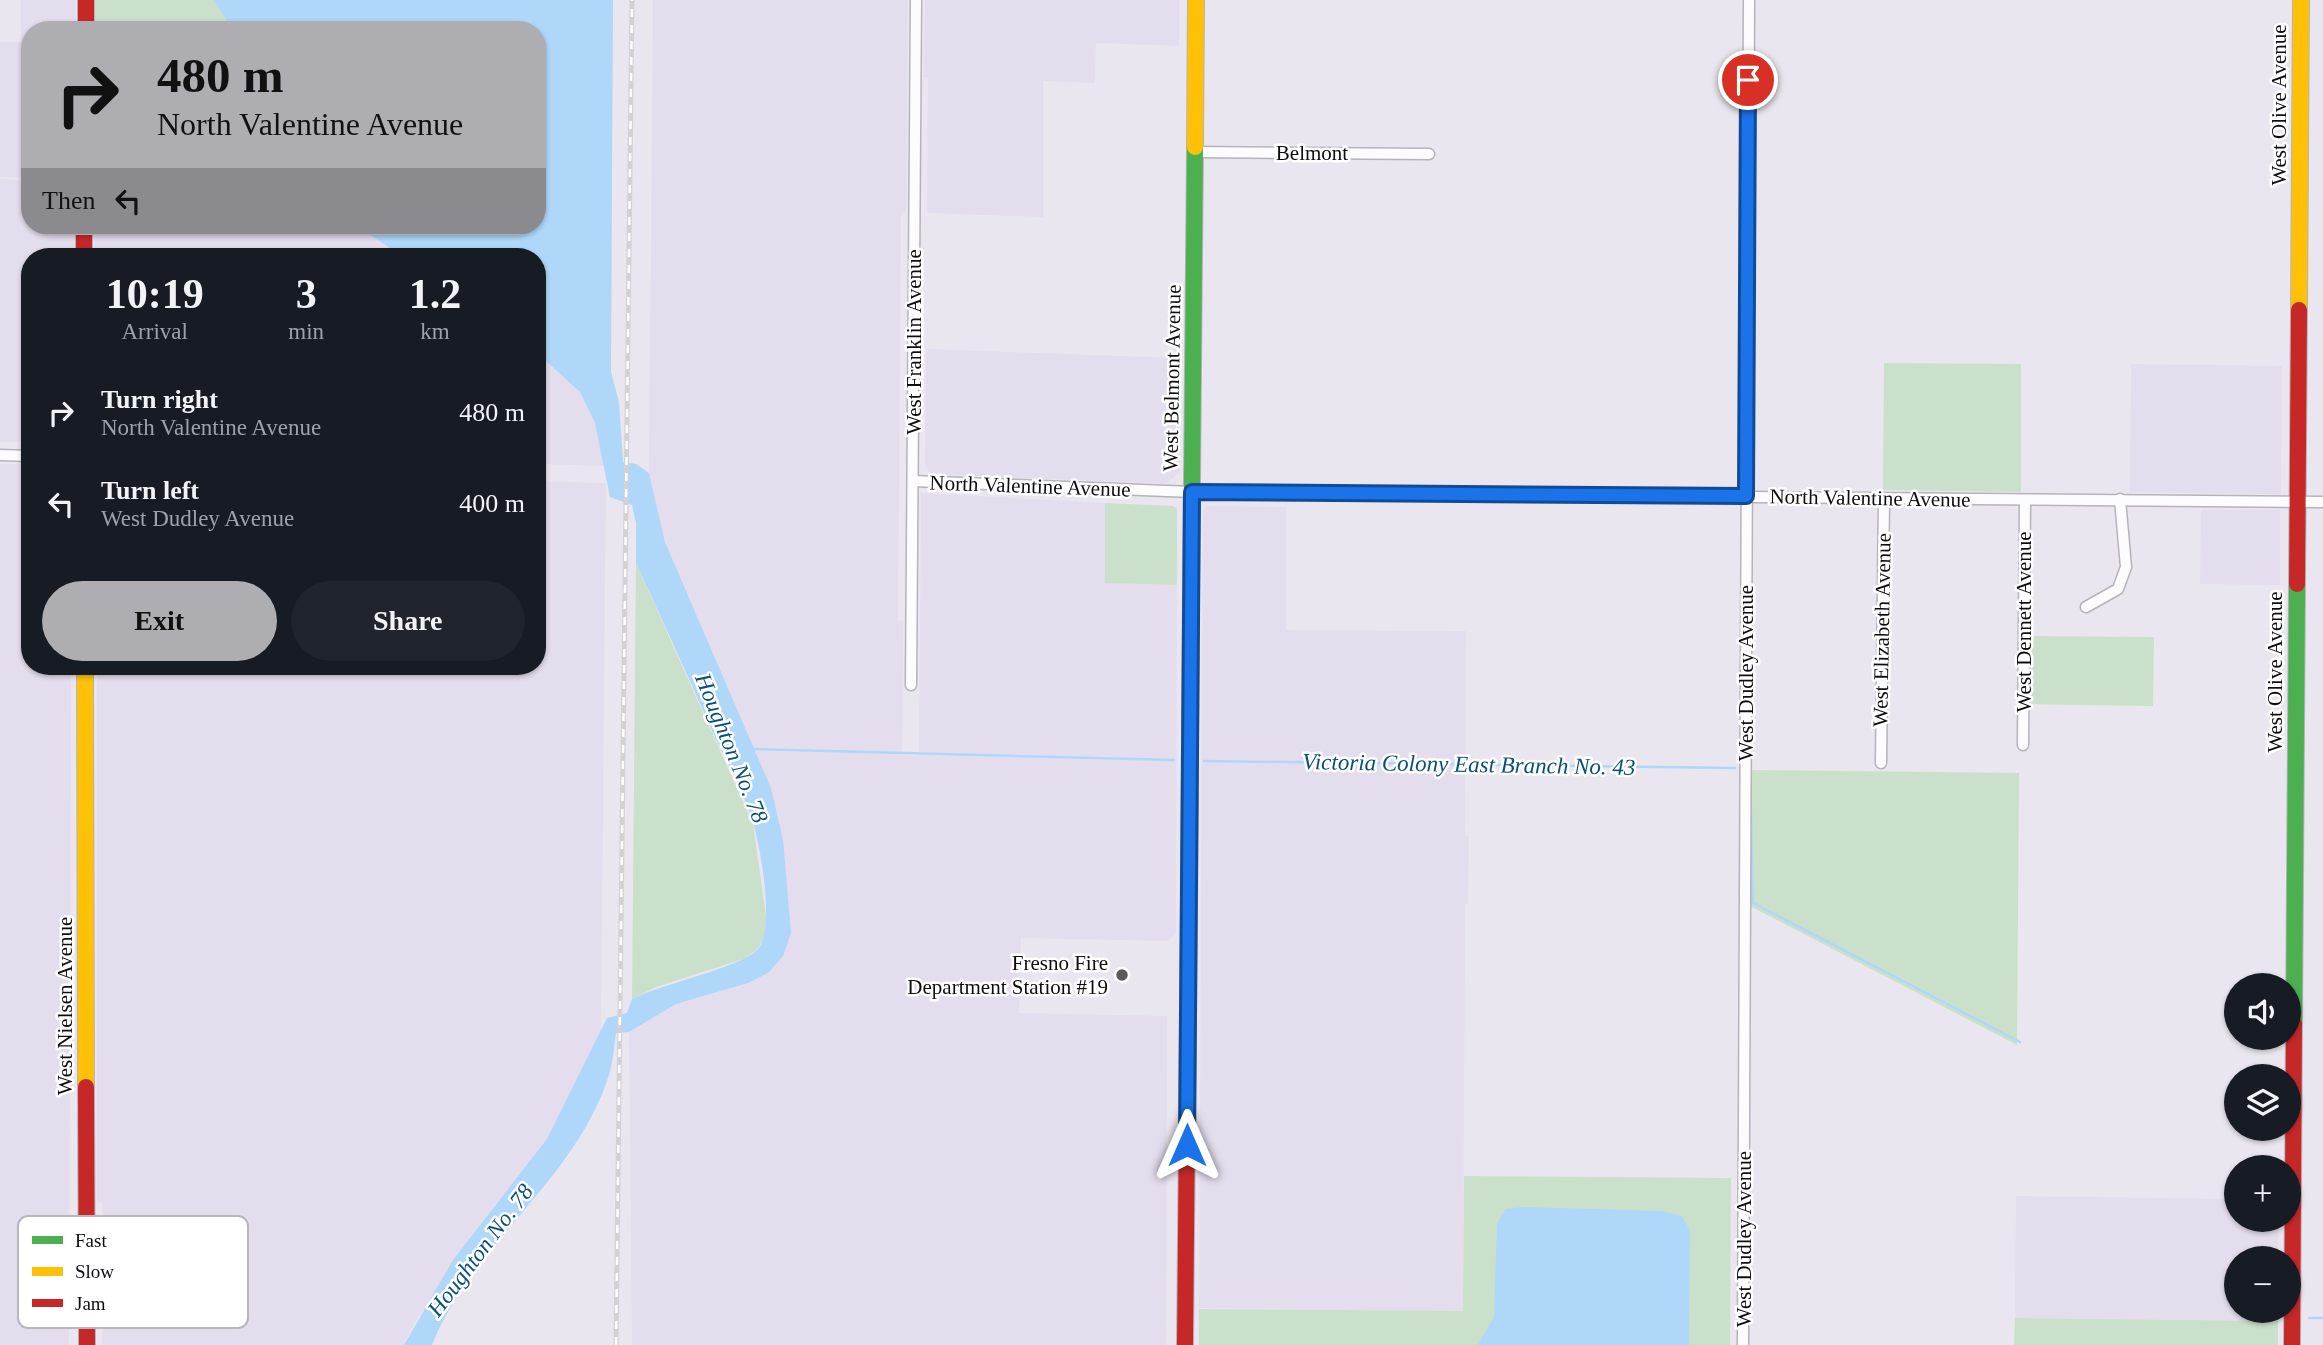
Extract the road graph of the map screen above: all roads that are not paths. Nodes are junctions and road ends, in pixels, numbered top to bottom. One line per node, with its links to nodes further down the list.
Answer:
1 (86, 0): 6 (street)
2 (916, 0): 11 (street, West Franklin Avenue)
3 (1196, 0): 7 (street, West Belmont Avenue)
4 (1749, 0): 13 (street, West Dudley Avenue)
5 (2301, 0): 17 (street, West Olive Avenue)
6 (86, 21)
7 (1196, 152): 8 (street, Belmont); 12 (street, West Belmont Avenue)
8 (1429, 154)
9 (0, 455): 10 (street)
10 (21, 456)
11 (913, 481): 12 (street, North Valentine Avenue); 21 (street, West Franklin Avenue)
12 (1192, 492): 13 (street, North Valentine Avenue); 25 (street, West Belmont Avenue)
13 (1746, 496): 14 (street, North Valentine Avenue); 26 (street, West Dudley Avenue)
14 (1884, 498): 16 (street, North Valentine Avenue); 23 (street, West Elizabeth Avenue)
15 (2120, 499): 16 (street, North Valentine Avenue); 17 (street, North Valentine Avenue); 19 (street)
16 (2025, 500): 22 (street, West Dennett Avenue)
17 (2297, 502): 18 (street, North Valentine Avenue); 27 (street, West Olive Avenue)
18 (2323, 502)
19 (2086, 607)
20 (85, 675): 24 (street, West Nielsen Avenue)
21 (911, 685)
22 (2023, 745)
23 (1881, 763)
24 (87, 1216)
25 (1185, 1345)
26 (1743, 1345)
27 (2292, 1345)

